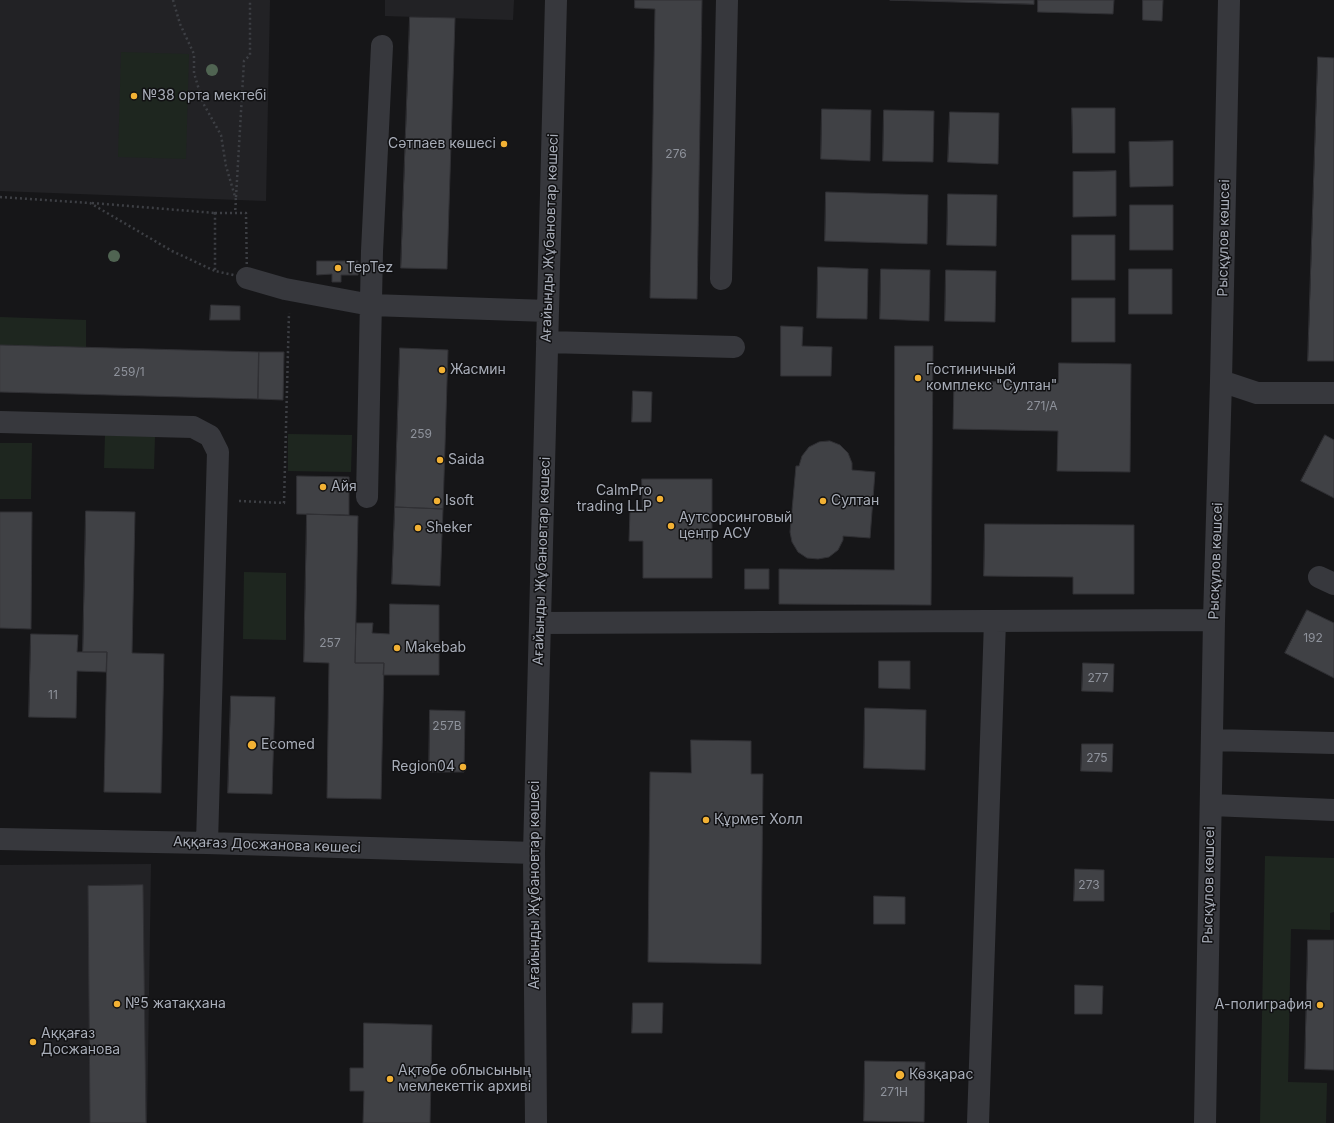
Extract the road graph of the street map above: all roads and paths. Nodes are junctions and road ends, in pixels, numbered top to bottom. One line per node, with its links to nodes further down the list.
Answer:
1 (173, 0): 8 (path)
2 (250, 0): 8 (path)
3 (556, 0): 17 (street, Ағайынды Жұбановтар көшесі)
4 (727, 0): 14 (street)
5 (1229, 0): 20 (street, Рысқұлов көшсеі)
6 (382, 46): 16 (street)
7 (0, 197): 9 (path)
8 (236, 200): 11 (path)
9 (90, 203): 10 (path); 12 (path)
10 (215, 213): 11 (path); 12 (path)
11 (235, 213): 13 (path)
12 (215, 271): 13 (path)
13 (247, 278): 15 (street)
14 (721, 279)
15 (289, 290): 16 (street); 24 (path)
16 (372, 305): 17 (street); 23 (street)
17 (548, 311): 18 (street, Ағайынды Жұбановтар көшесі)
18 (547, 342): 19 (street); 27 (street, Ағайынды Жұбановтар көшесі)
19 (734, 347)
20 (1221, 381): 21 (street); 25 (street, Рысқұлов көшсеі)
21 (1334, 393)
22 (0, 422): 24 (street)
23 (367, 497)
24 (217, 500): 33 (street)
25 (1214, 620): 26 (street); 28 (street, Рысқұлов көшсеі)
26 (995, 621): 27 (street); 36 (street)
27 (540, 623): 34 (street, Ағайынды Жұбановтар көшесі)
28 (1212, 740): 29 (street); 30 (street, Рысқұлов көшсеі)
29 (1334, 743)
30 (1211, 805): 31 (street); 37 (street, Рысқұлов көшсеі)
31 (1334, 810)
32 (0, 839): 33 (street, Аққағаз Досжанова көшесі)
33 (206, 843): 34 (street, Аққағаз Досжанова көшесі)
34 (534, 853): 35 (street, Ағайынды Жұбановтар көшесі)
35 (536, 1123)
36 (978, 1123)
37 (1205, 1123)

